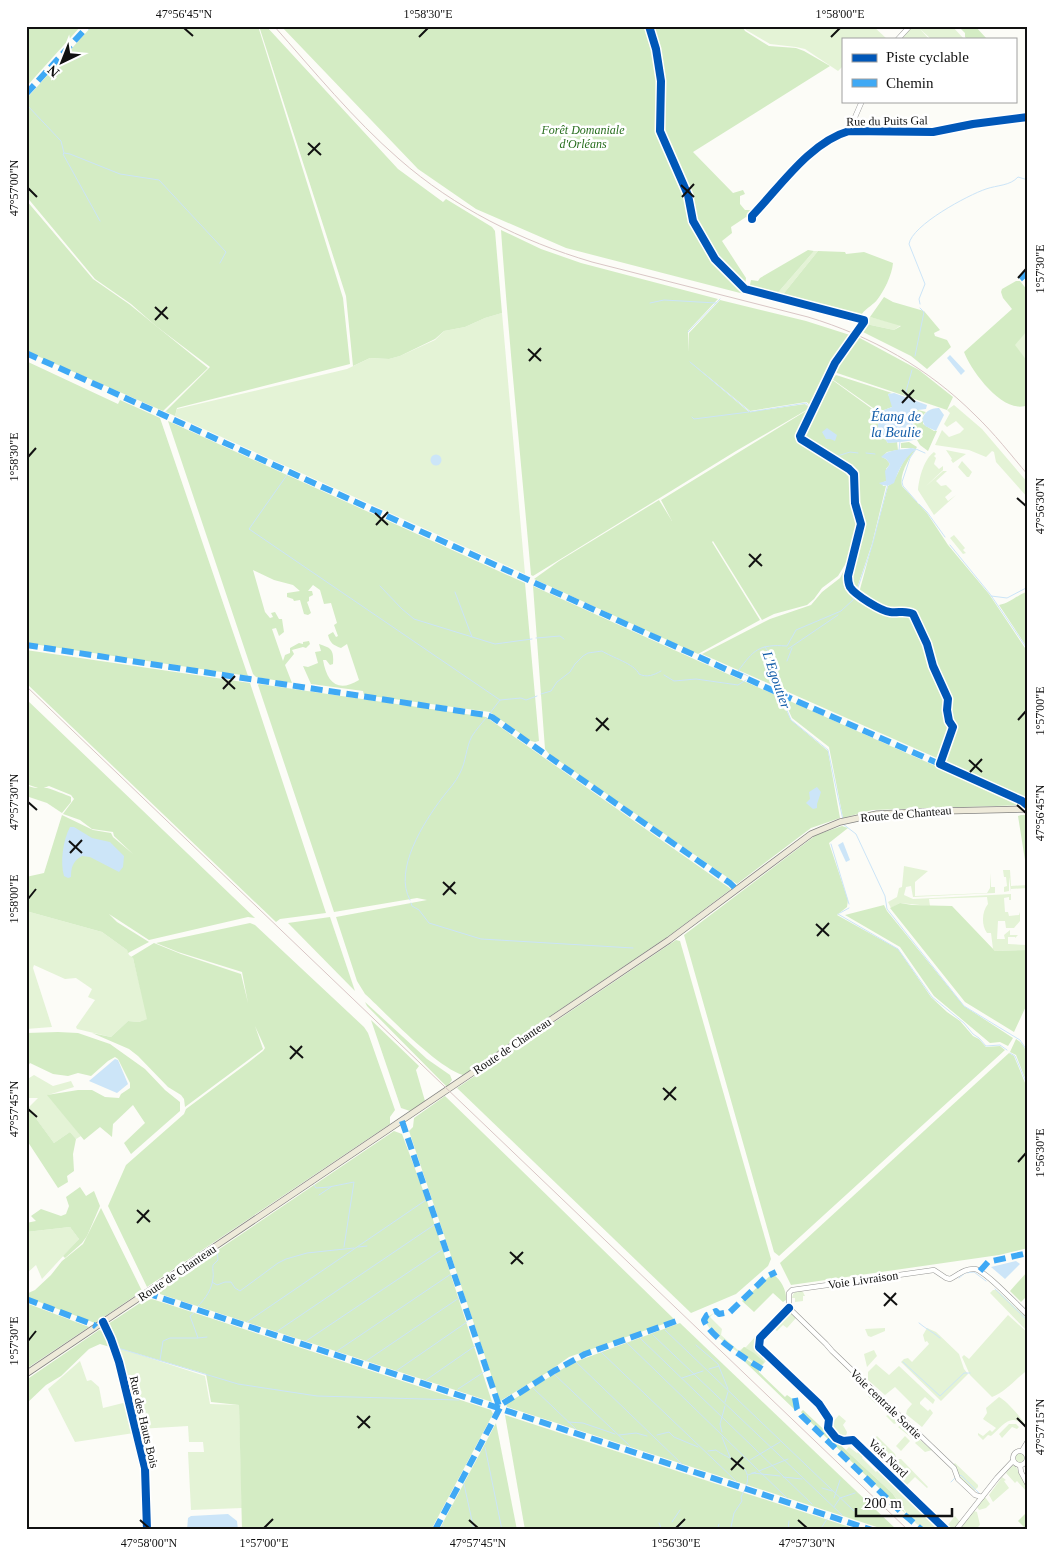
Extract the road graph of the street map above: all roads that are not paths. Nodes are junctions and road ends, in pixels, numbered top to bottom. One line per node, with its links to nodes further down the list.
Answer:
1 (910, 26): 2 (street)
2 (899, 38)
3 (862, 102): 5 (street)
4 (1028, 118): 5 (street, Rue du Puits Gal)
5 (848, 131): 6 (street, Rue du Puits Gal)
6 (752, 220)
7 (1028, 809): 10 (main road, Route de Chanteau)
8 (789, 1308): 9 (street, Voie Livraison); 17 (street, Voie centrale Sortie); 19 (street, Voie Nord)
9 (1028, 1315)
10 (103, 1322): 11 (main road, Route de Chanteau); 18 (street, Rue des Hauts Bois)
11 (26, 1374)
12 (1028, 1441): 13 (street)
13 (1022, 1451): 14 (street); 15 (street)
14 (1014, 1461): 15 (street); 17 (street)
15 (1020, 1465): 16 (street)
16 (1028, 1484)
17 (982, 1497): 20 (street)
18 (147, 1530)
19 (946, 1530)
20 (956, 1530)

